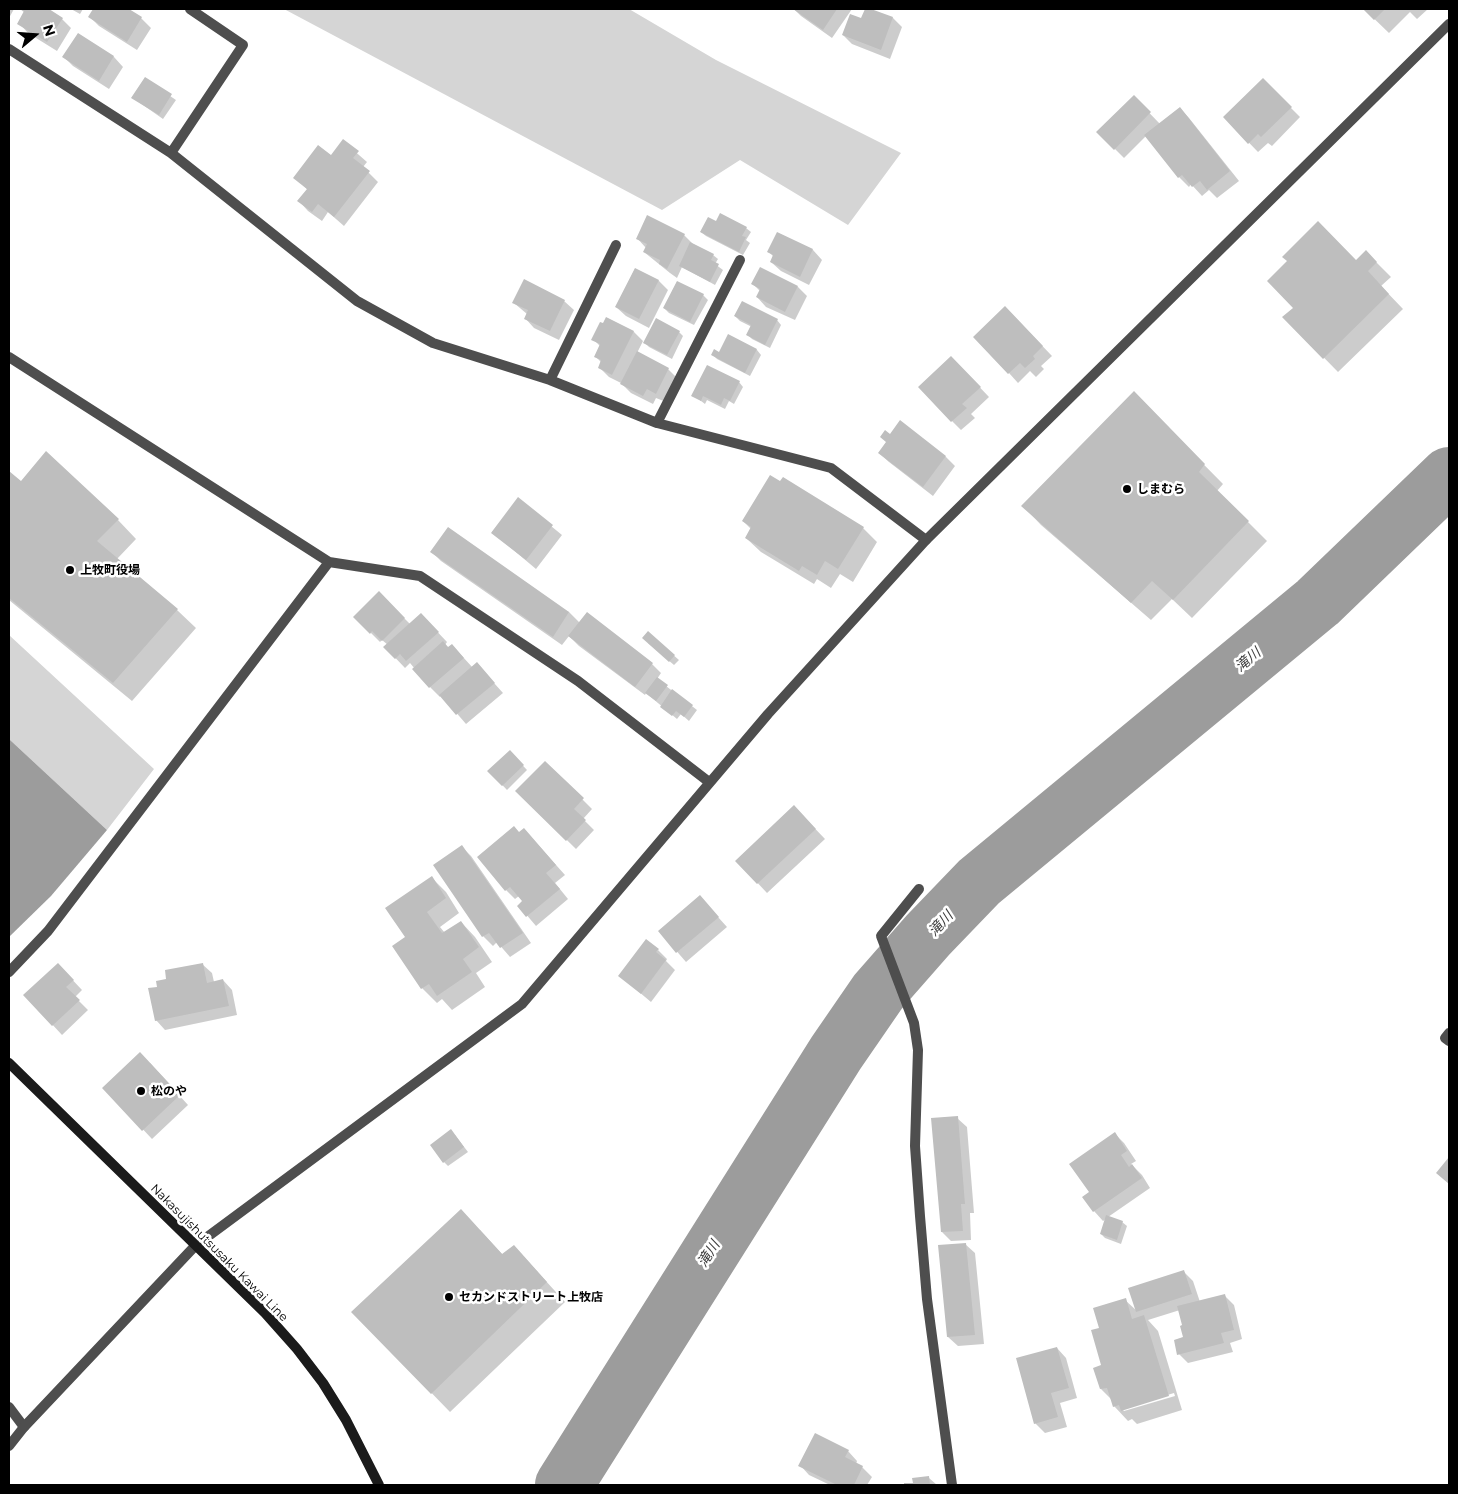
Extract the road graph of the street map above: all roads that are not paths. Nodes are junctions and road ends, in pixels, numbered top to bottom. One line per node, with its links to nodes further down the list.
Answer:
1 (190, 9): 4 (street)
2 (1449, 24): 10 (street)
3 (9, 49): 4 (street)
4 (171, 152): 8 (street)
5 (616, 245): 8 (street)
6 (740, 260): 9 (street)
7 (9, 357): 11 (street)
8 (550, 380): 9 (street)
9 (656, 423): 10 (street)
10 (926, 540): 12 (street)
11 (329, 562): 12 (street); 14 (street)
12 (709, 782): 18 (street)
13 (919, 889): 23 (street)
14 (9, 972)
15 (1449, 1033): 16 (street)
16 (1449, 1041)
17 (9, 1063): 18 (main road, Nakasujishutsusaku Kawai Line)
18 (195, 1246): 20 (street); 22 (main road, Nakasujishutsusaku Kawai Line)
19 (9, 1407): 20 (street)
20 (24, 1427): 21 (street)
21 (9, 1446)
22 (379, 1485)
23 (952, 1485)

